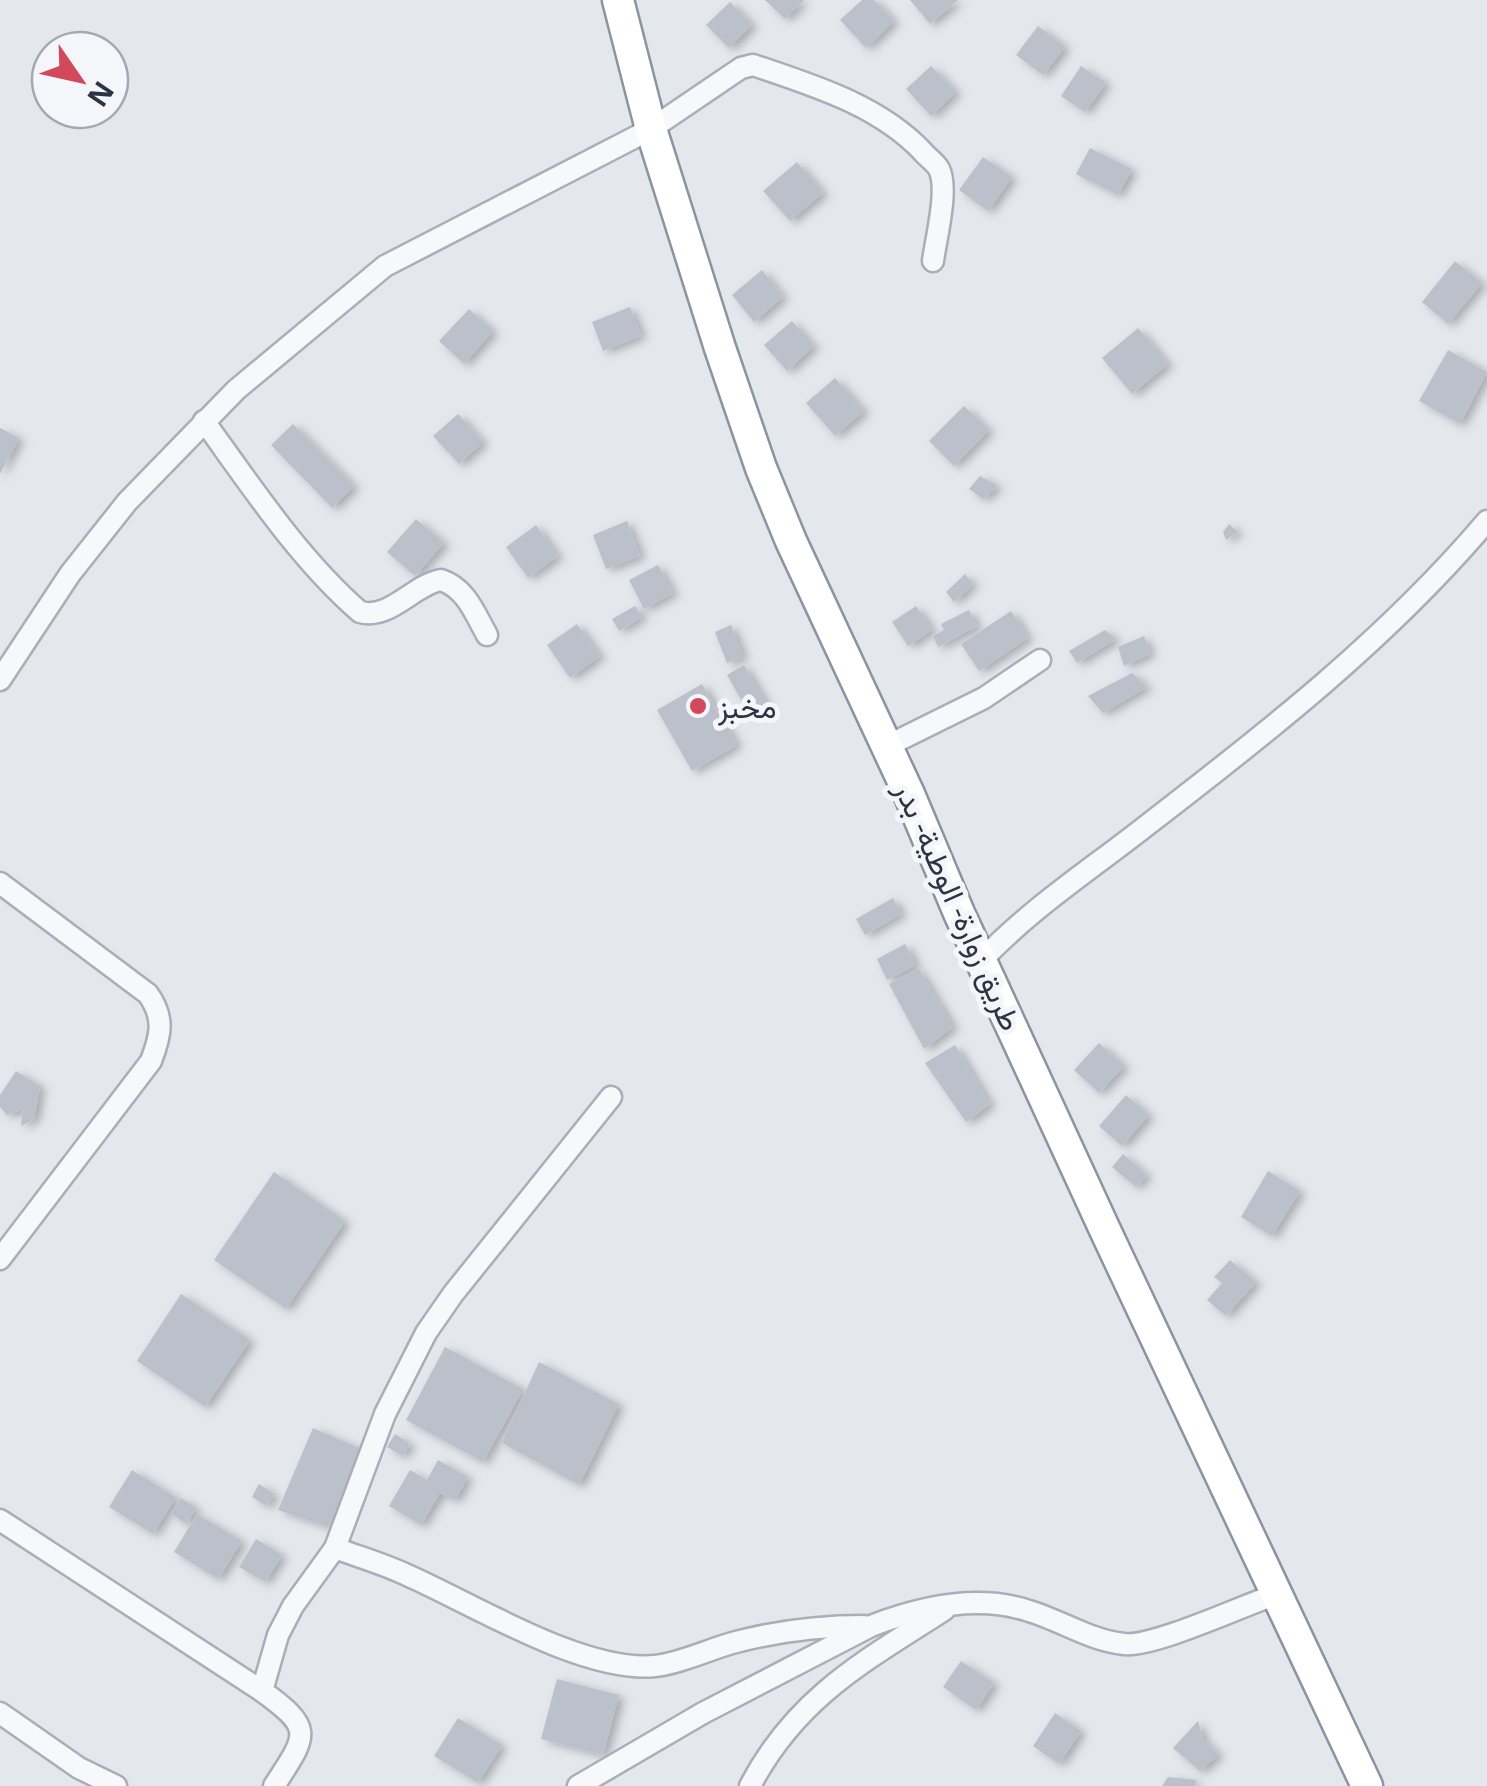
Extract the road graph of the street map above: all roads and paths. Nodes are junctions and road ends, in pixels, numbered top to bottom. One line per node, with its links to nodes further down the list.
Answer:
1 (618, 0): 2 (highway, طريق زوارة- الوطية- بدر)
2 (651, 129): 3 (street); 4 (street); 9 (highway, طريق زوارة- الوطية- بدر)
3 (932, 261)
4 (204, 422): 6 (street); 8 (street)
5 (1487, 521): 11 (street)
6 (487, 635)
7 (1040, 660): 9 (street)
8 (0, 680)
9 (887, 746): 11 (highway, طريق زوارة- الوطية- بدر)
10 (0, 883): 13 (street)
11 (981, 961): 16 (highway, طريق زوارة- الوطية- بدر)
12 (611, 1097): 15 (street)
13 (0, 1259)
14 (0, 1520): 19 (street)
15 (335, 1548): 18 (street); 19 (street)
16 (1276, 1594): 17 (street); 25 (highway, طريق زوارة- الوطية- بدر)
17 (954, 1604): 18 (street); 24 (street)
18 (871, 1626): 23 (street)
19 (262, 1690): 22 (street)
20 (0, 1713): 21 (street)
21 (116, 1786)
22 (274, 1786)
23 (578, 1786)
24 (750, 1786)
25 (1367, 1786)

